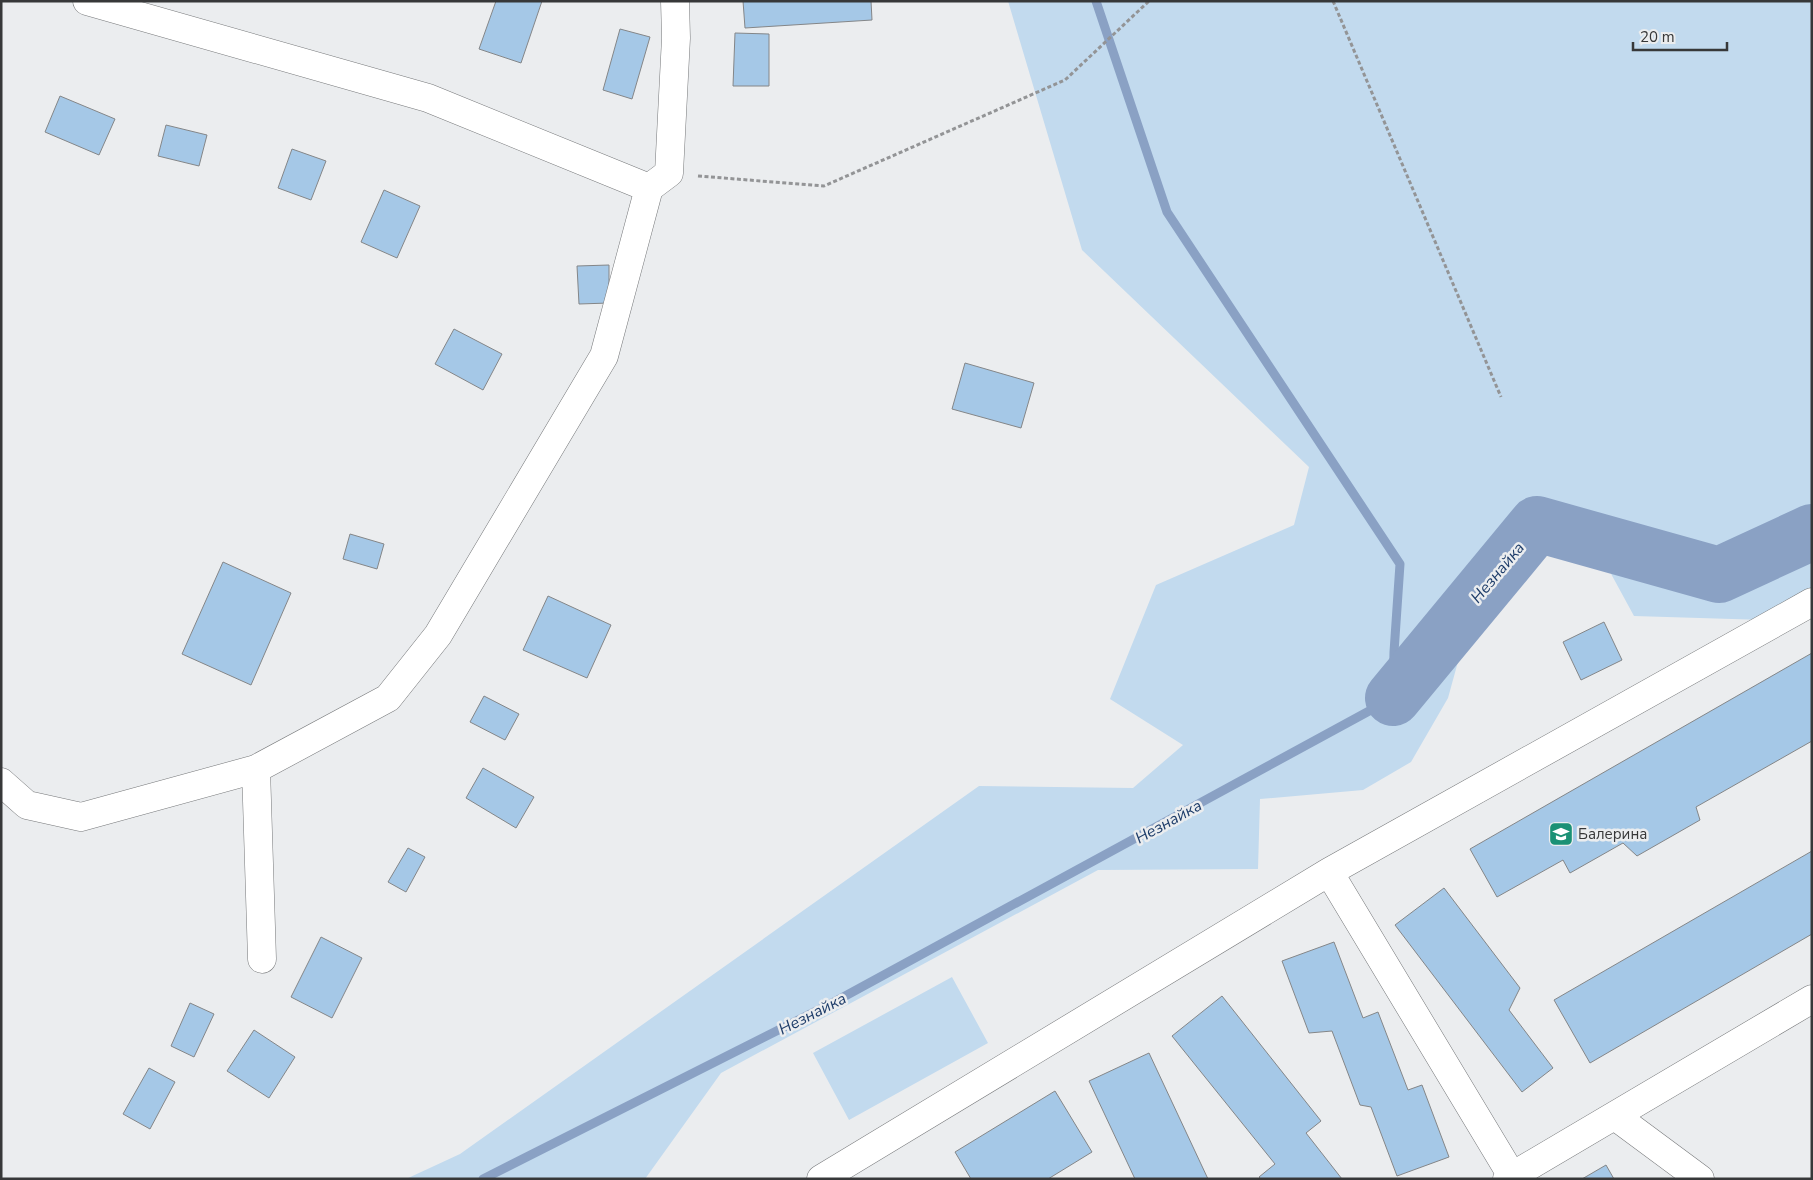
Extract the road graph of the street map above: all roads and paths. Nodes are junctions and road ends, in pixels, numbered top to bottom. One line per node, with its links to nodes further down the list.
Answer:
1 (87, 1): 5 (street)
2 (675, 1): 5 (street)
3 (1149, 1): 5 (path)
4 (1333, 1): 6 (path)
5 (659, 181): 8 (street)
6 (1501, 397)
7 (1812, 602): 10 (street)
8 (256, 769): 9 (street); 11 (street)
9 (1, 782)
10 (1329, 872): 14 (street); 15 (street)
11 (262, 959)
12 (1812, 999): 13 (street)
13 (1615, 1116): 15 (street); 16 (street)
14 (835, 1175)
15 (1510, 1177)
16 (1700, 1179)

